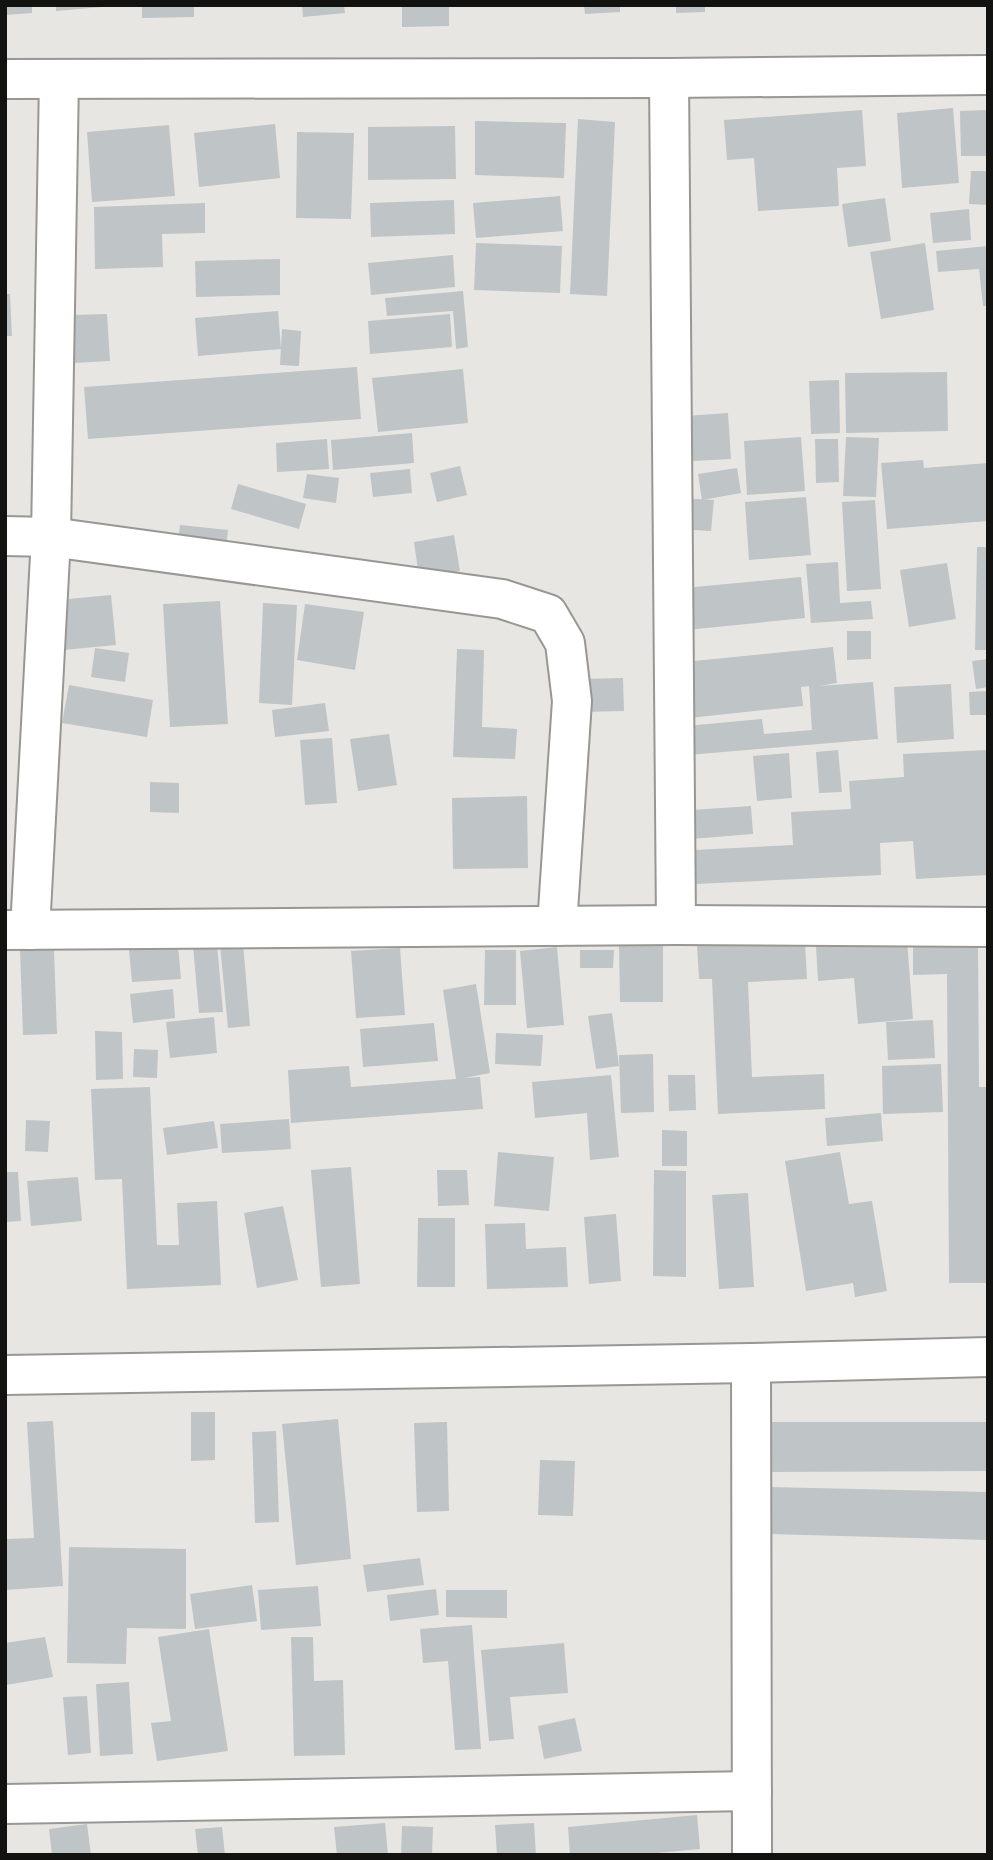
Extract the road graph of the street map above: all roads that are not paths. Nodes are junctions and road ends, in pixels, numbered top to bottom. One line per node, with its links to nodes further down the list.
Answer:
1 (988, 75): 2 (street)
2 (669, 78): 4 (street); 7 (street)
3 (5, 79): 4 (street)
4 (58, 79): 6 (street)
5 (5, 536): 6 (street)
6 (51, 537): 8 (street); 10 (street)
7 (676, 925): 8 (street); 9 (street)
8 (557, 926): 10 (street)
9 (988, 927)
10 (18, 930)
11 (988, 1357): 12 (street)
12 (751, 1363): 13 (street); 14 (street)
13 (5, 1375)
14 (752, 1791): 15 (street); 16 (street)
15 (5, 1804)
16 (752, 1855)

